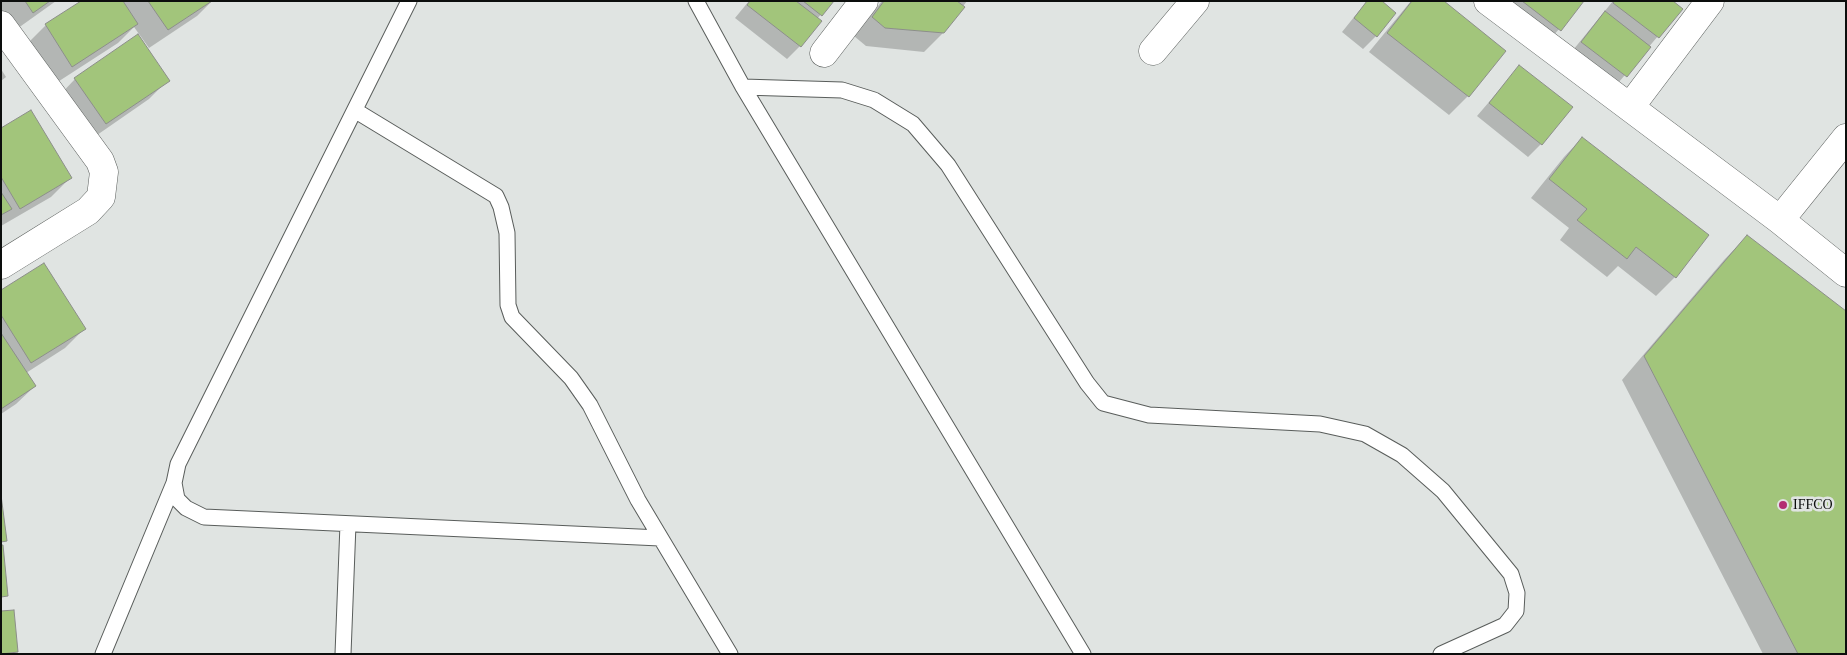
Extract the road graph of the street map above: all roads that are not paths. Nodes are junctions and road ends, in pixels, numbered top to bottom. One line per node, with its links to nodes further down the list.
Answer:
1 (409, 1): 12 (lane)
2 (696, 1): 10 (lane)
3 (864, 1): 9 (street)
4 (1195, 1): 8 (street)
5 (1488, 1): 11 (street)
6 (1710, 1): 11 (street)
7 (1, 25): 15 (street)
8 (1153, 51)
9 (824, 53)
10 (743, 87): 23 (lane); 24 (lane)
11 (1630, 107): 14 (street)
12 (356, 111): 17 (lane); 19 (lane)
13 (1846, 138): 14 (street)
14 (1780, 220): 16 (street)
15 (1, 265)
16 (1846, 273)
17 (174, 483): 18 (lane); 20 (lane)
18 (348, 524): 19 (lane); 21 (lane)
19 (660, 538): 22 (lane)
20 (103, 654)
21 (343, 654)
22 (730, 654)
23 (1083, 654)
24 (1441, 654)

